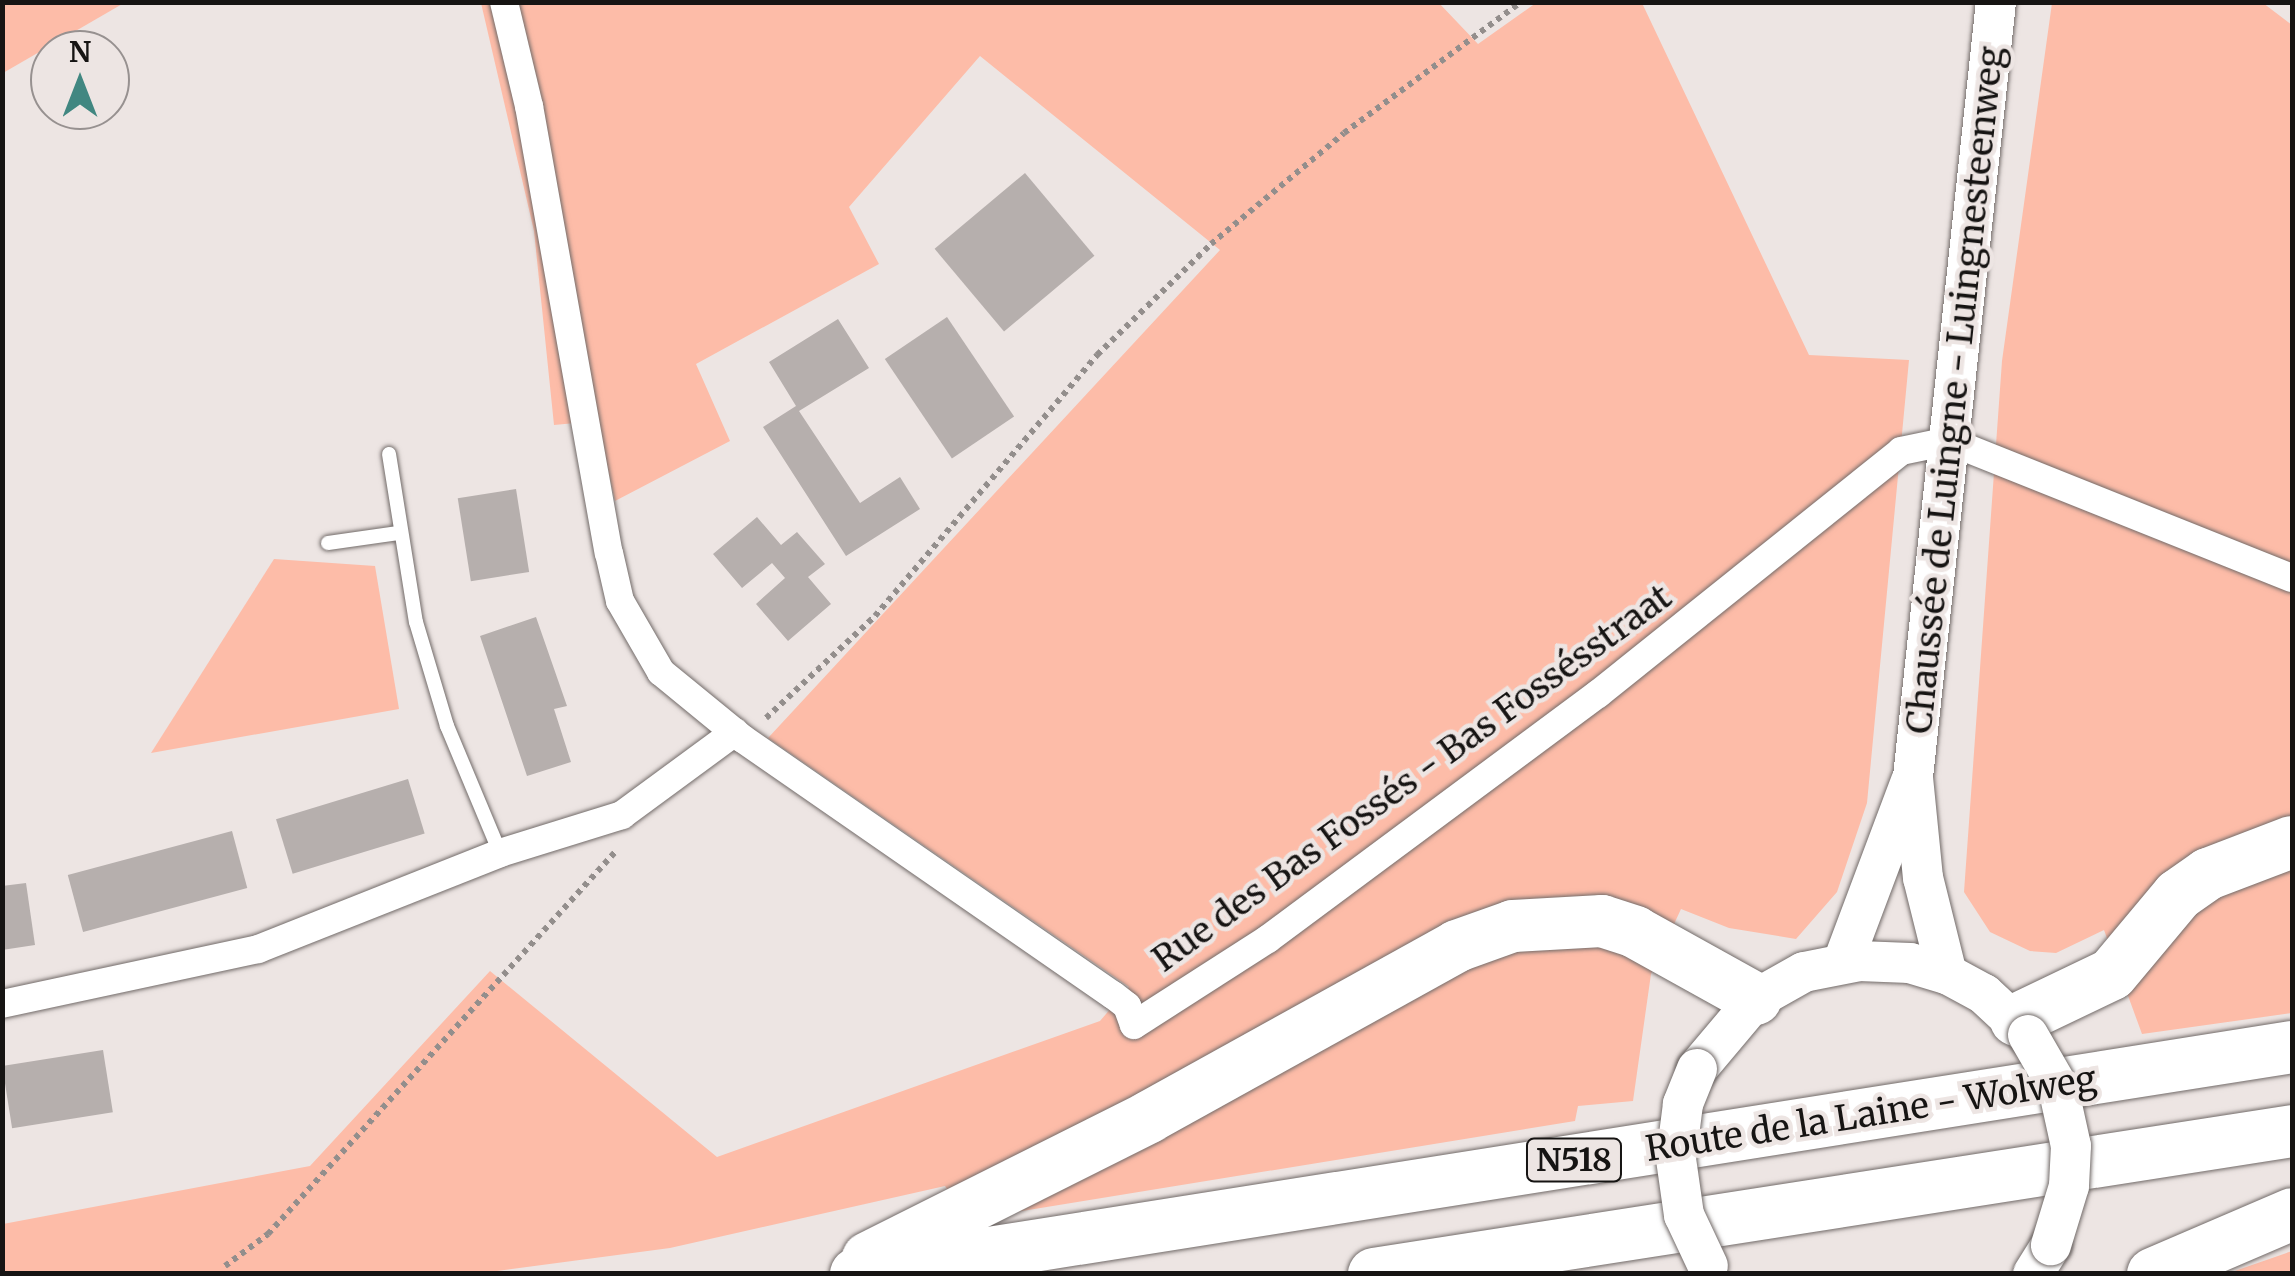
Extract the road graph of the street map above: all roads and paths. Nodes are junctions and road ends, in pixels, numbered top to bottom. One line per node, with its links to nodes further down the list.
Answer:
1 (504, 2): 9 (street, Rue des Bas Fossés - Bas Fossésstraat)
2 (1521, 2): 9 (path)
3 (1996, 2): 4 (street, Chaussée de Luingne - Luingnesteenweg)
4 (1949, 442): 8 (street); 9 (street, Rue des Bas Fossés - Bas Fossésstraat); 10 (street, Chaussée de Luingne - Luingnesteenweg)
5 (389, 454): 6 (lane)
6 (398, 533): 7 (lane); 13 (lane)
7 (328, 543)
8 (2292, 578)
9 (739, 736): 11 (street)
10 (1913, 777): 14 (street, Chaussée de Luingne - Luingnesteenweg); 15 (street, Chaussée de Luingne - Luingnesteenweg)
11 (622, 815): 13 (street); 23 (path)
12 (2292, 842): 18 (highway)
13 (500, 852): 17 (street)
14 (1842, 962): 15 (street); 16 (street)
15 (1947, 974): 18 (street)
16 (1756, 999): 24 (street, bridge); 25 (highway)
17 (2, 1004)
18 (2022, 1027): 22 (street, bridge)
19 (2292, 1048): 26 (highway, Route de la Laine - Wolweg / N518)
20 (2292, 1131): 27 (highway, N518)
21 (2292, 1214): 28 (highway)
22 (2042, 1259)
23 (225, 1266)
24 (1711, 1270)
25 (840, 1274)
26 (856, 1274)
27 (1374, 1274)
28 (2153, 1274)

